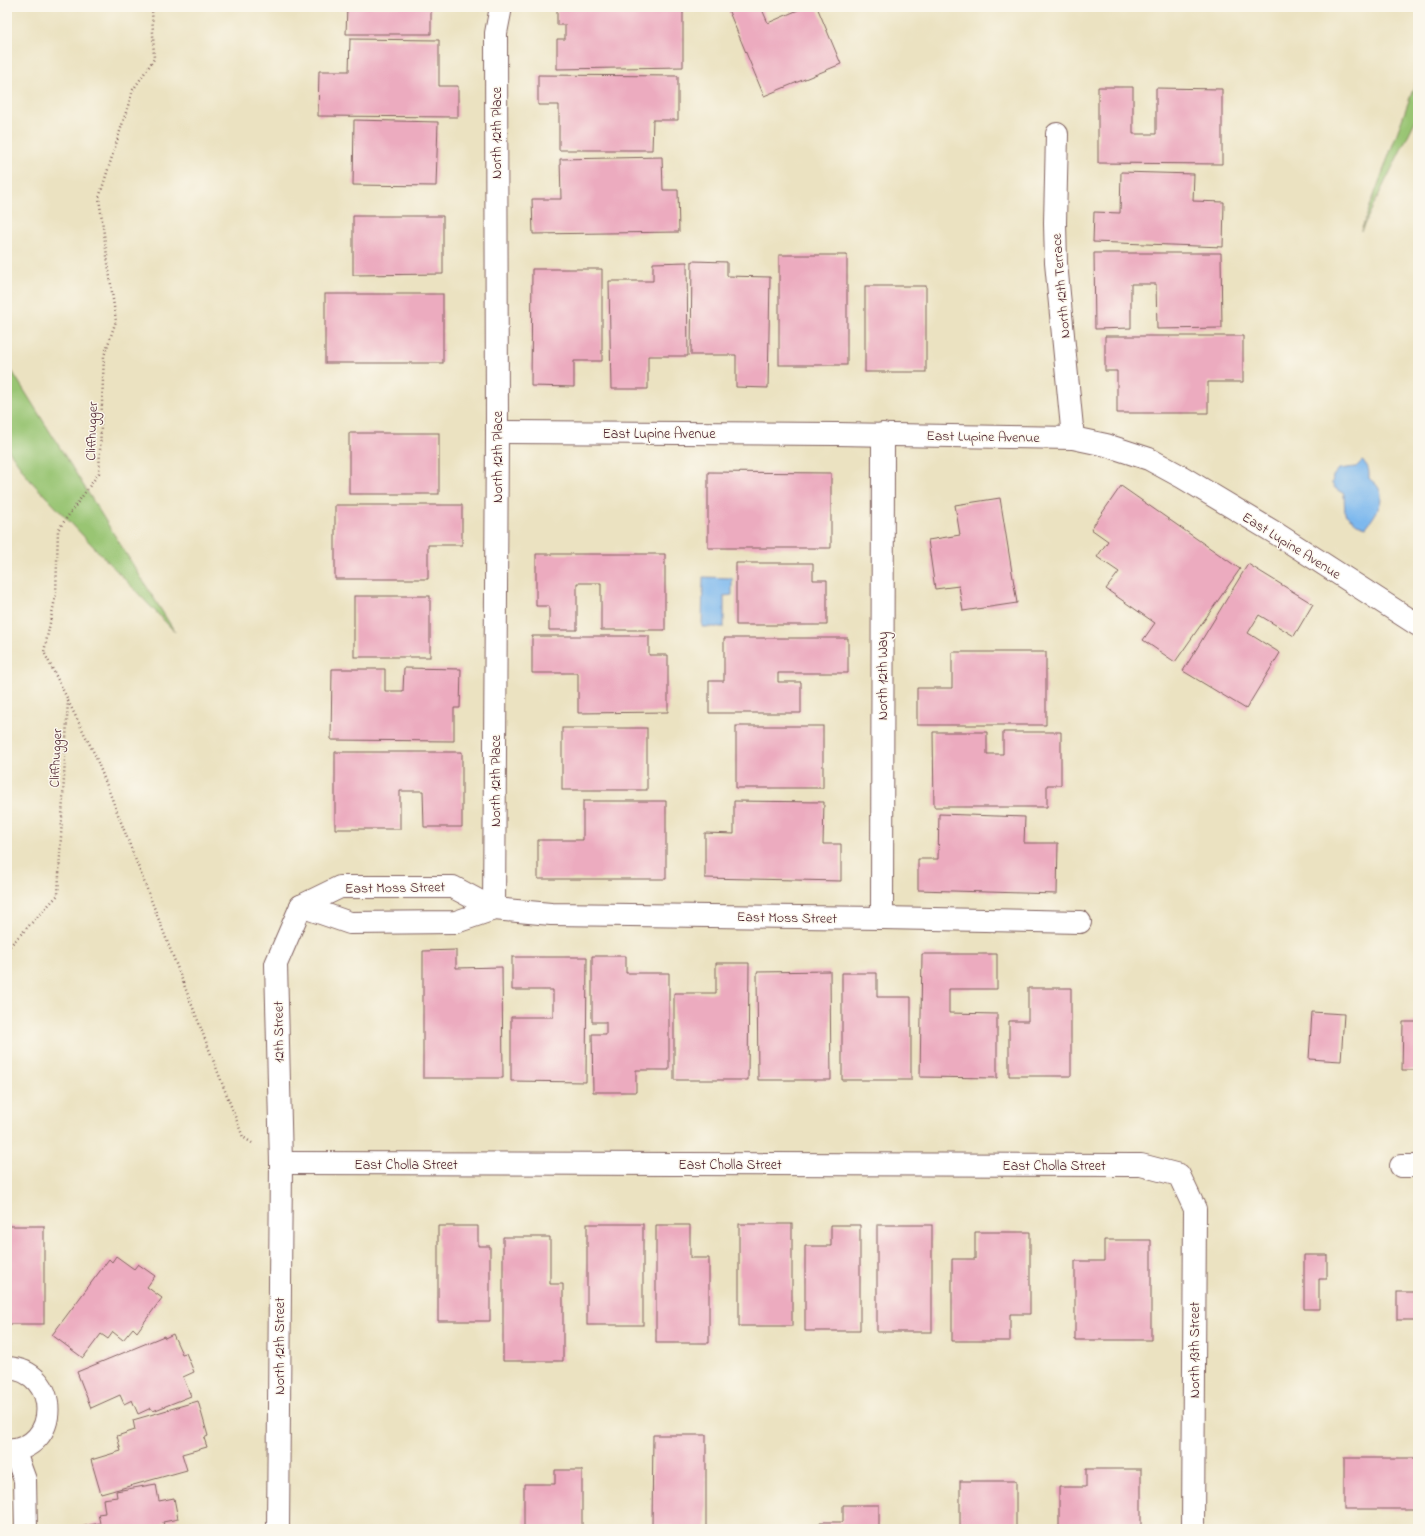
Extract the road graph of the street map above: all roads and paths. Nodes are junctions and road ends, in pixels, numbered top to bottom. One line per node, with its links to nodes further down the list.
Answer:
1 (152, 7): 8 (path, Cliffhugger)
2 (501, 7): 4 (street, North 12th Place)
3 (1057, 134): 6 (street, North 12th Terrace)
4 (497, 432): 5 (street, East Lupine Avenue); 10 (street, North 12th Place)
5 (883, 434): 6 (street, East Lupine Avenue); 11 (street, North 12th Way)
6 (1073, 438): 7 (street, East Lupine Avenue)
7 (1418, 625)
8 (68, 700): 13 (path, Cliffhugger); 14 (path)
9 (301, 906): 10 (street, East Moss Street); 10 (street, East Moss Street); 14 (street, 12th Street)
10 (494, 908): 11 (street, East Moss Street)
11 (882, 918): 12 (street, East Moss Street)
12 (1080, 922)
13 (7, 949)
14 (280, 1164): 15 (street, East Cholla Street); 19 (street, North 12th Street)
15 (1179, 1175): 20 (street, North 13th Street)
16 (7, 1368): 17 (street)
17 (11, 1451): 18 (street)
18 (26, 1529)
19 (278, 1529)
20 (1193, 1529)

